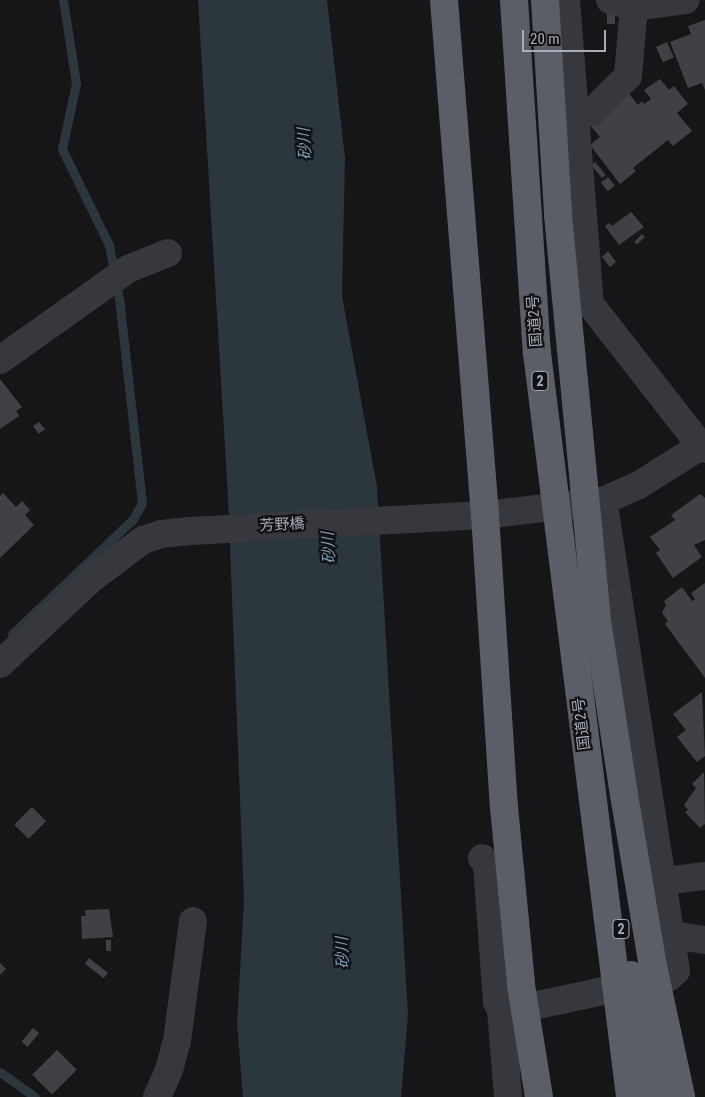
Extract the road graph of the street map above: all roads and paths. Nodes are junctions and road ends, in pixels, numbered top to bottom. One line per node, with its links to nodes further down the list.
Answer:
1 (444, 0): 12 (highway)
2 (514, 0): 14 (highway, 国道2号 / 2, bridge)
3 (545, 0): 11 (highway)
4 (566, 0): 7 (street)
5 (686, 0): 6 (street)
6 (622, 4): 7 (street)
7 (577, 113): 10 (street)
8 (168, 253): 9 (street)
9 (0, 360)
10 (703, 447): 11 (street, 芳野橋)
11 (596, 503): 12 (street, 芳野橋); 17 (street); 27 (highway, bridge)
12 (485, 515): 13 (street, 芳野橋); 24 (highway, bridge)
13 (0, 664)
14 (587, 760): 25 (highway, 国道2号 / 2, bridge); 26 (highway, 国道2号 / 2, bridge)
15 (482, 858): 21 (street)
16 (705, 876): 17 (street)
17 (663, 881): 19 (street)
18 (193, 921): 22 (street)
19 (673, 935): 20 (street); 21 (street)
20 (705, 940)
21 (501, 1010): 23 (street)
22 (157, 1097)
23 (508, 1097)
24 (539, 1097)
25 (630, 1097)
26 (656, 1097)
27 (681, 1097)

